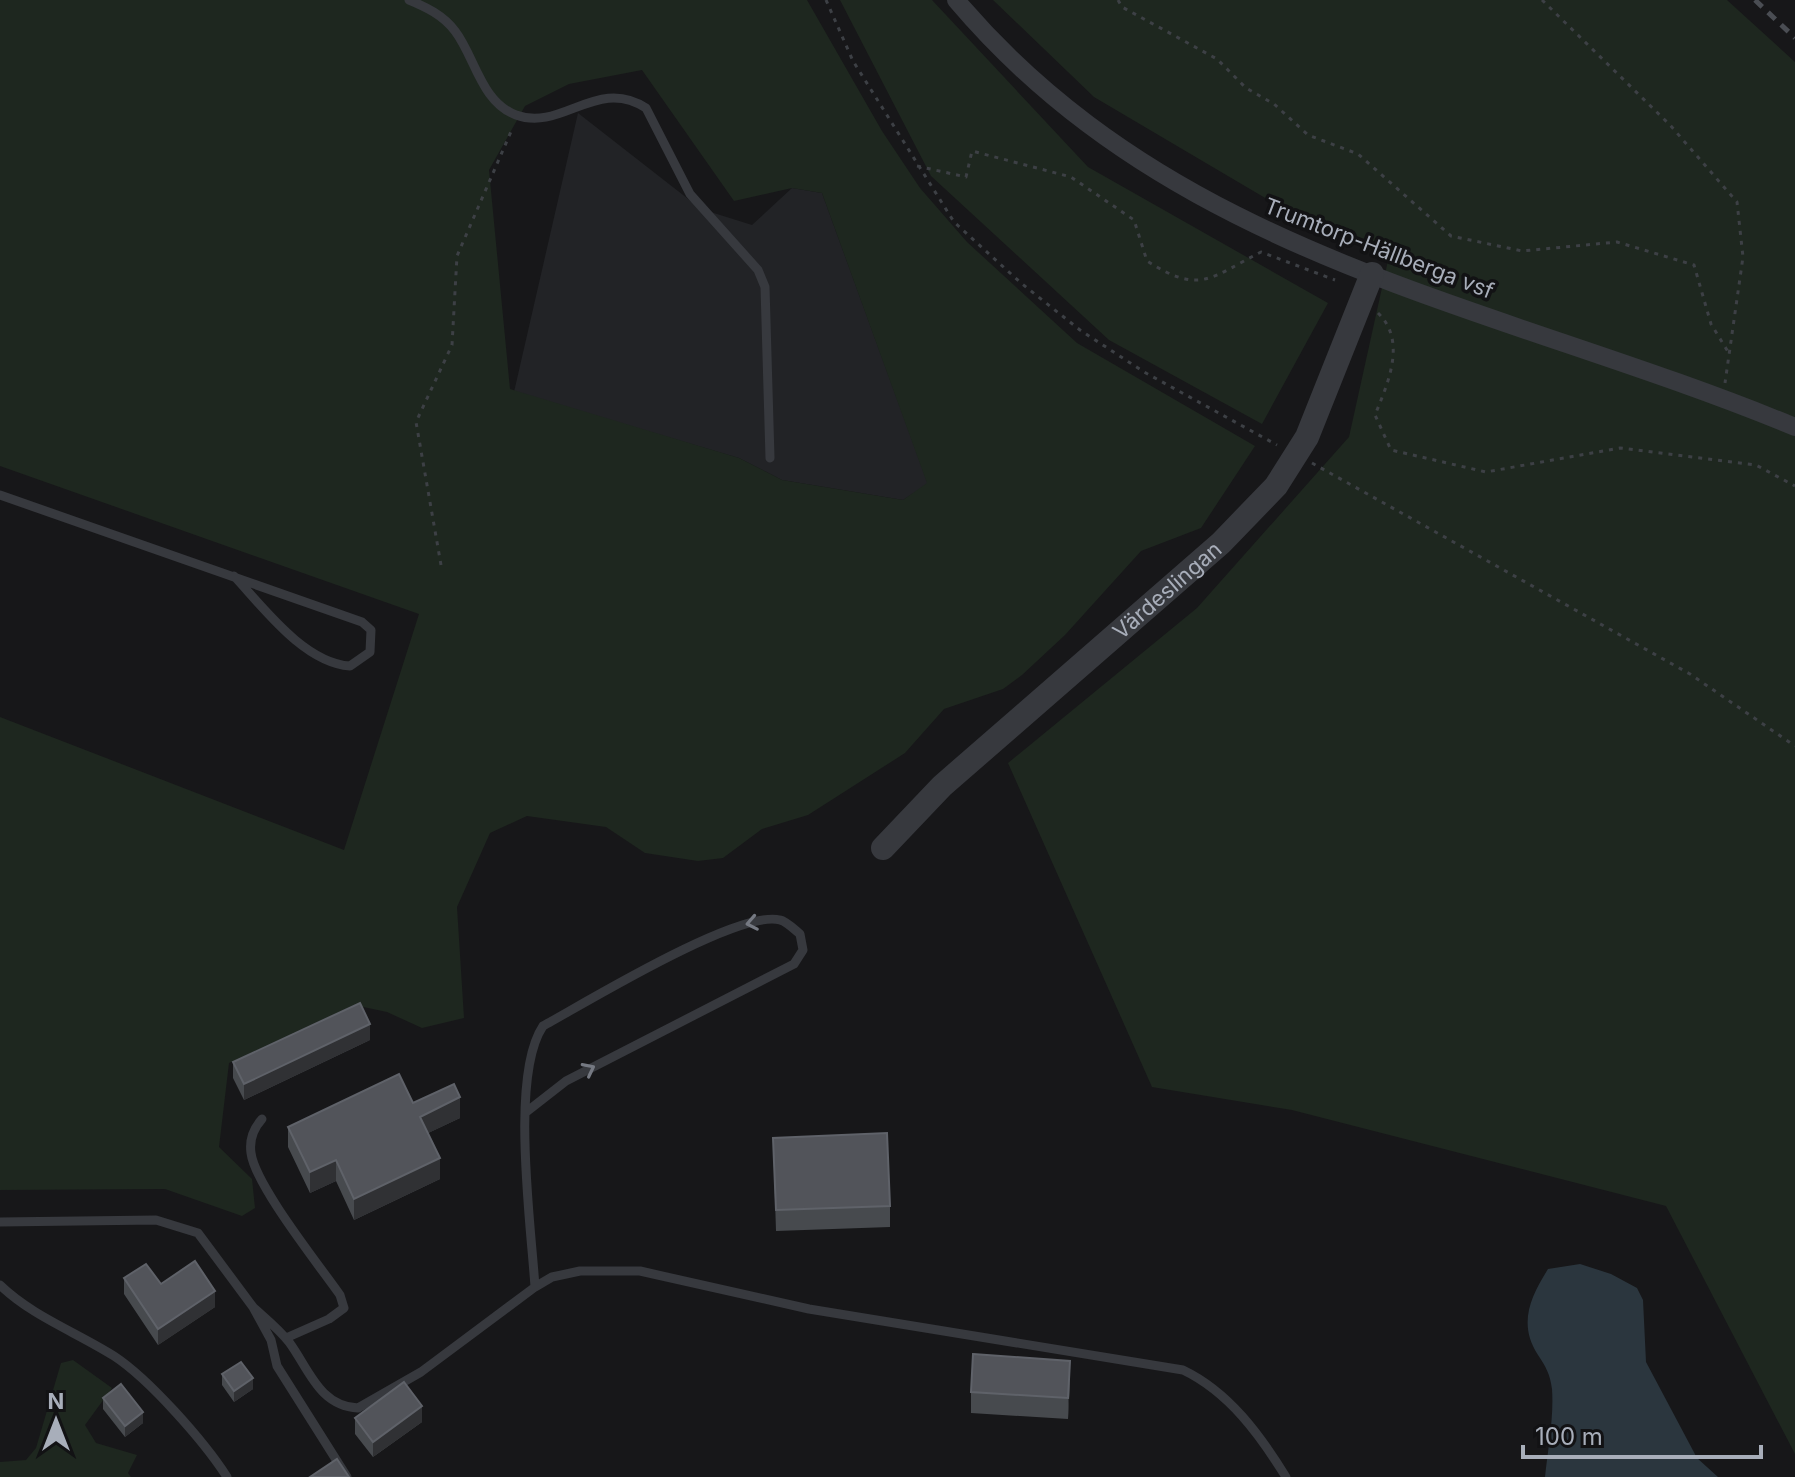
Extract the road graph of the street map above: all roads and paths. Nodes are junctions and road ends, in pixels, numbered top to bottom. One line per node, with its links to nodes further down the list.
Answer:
1 (409, 0): 6 (lane)
2 (826, 0): 11 (path)
3 (956, 0): 7 (street, Trumtorp-Hällberga vsf)
4 (1118, 0): 8 (path)
5 (1542, 0): 8 (path)
6 (519, 116): 12 (lane); 14 (path)
7 (1372, 274): 9 (street, Trumtorp-Hällberga vsf); 11 (street, Värdeslingan)
8 (1730, 355): 9 (path)
9 (1722, 399): 10 (street, Trumtorp-Hällberga vsf)
10 (1795, 427)
11 (1296, 454): 16 (path); 17 (street, Värdeslingan)
12 (770, 458)
13 (0, 495): 15 (lane)
14 (441, 565)
15 (234, 576): 15 (lane)
16 (1795, 746)
17 (883, 848)
18 (525, 1113): 18 (lane, one-way to 18); 22 (lane)
19 (262, 1119): 24 (lane)
20 (0, 1222): 23 (lane)
21 (0, 1285): 25 (lane)
22 (535, 1287): 24 (lane); 27 (lane)
23 (253, 1307): 24 (lane); 26 (lane)
24 (286, 1338)
25 (227, 1477)
26 (347, 1477)
27 (1286, 1477)

